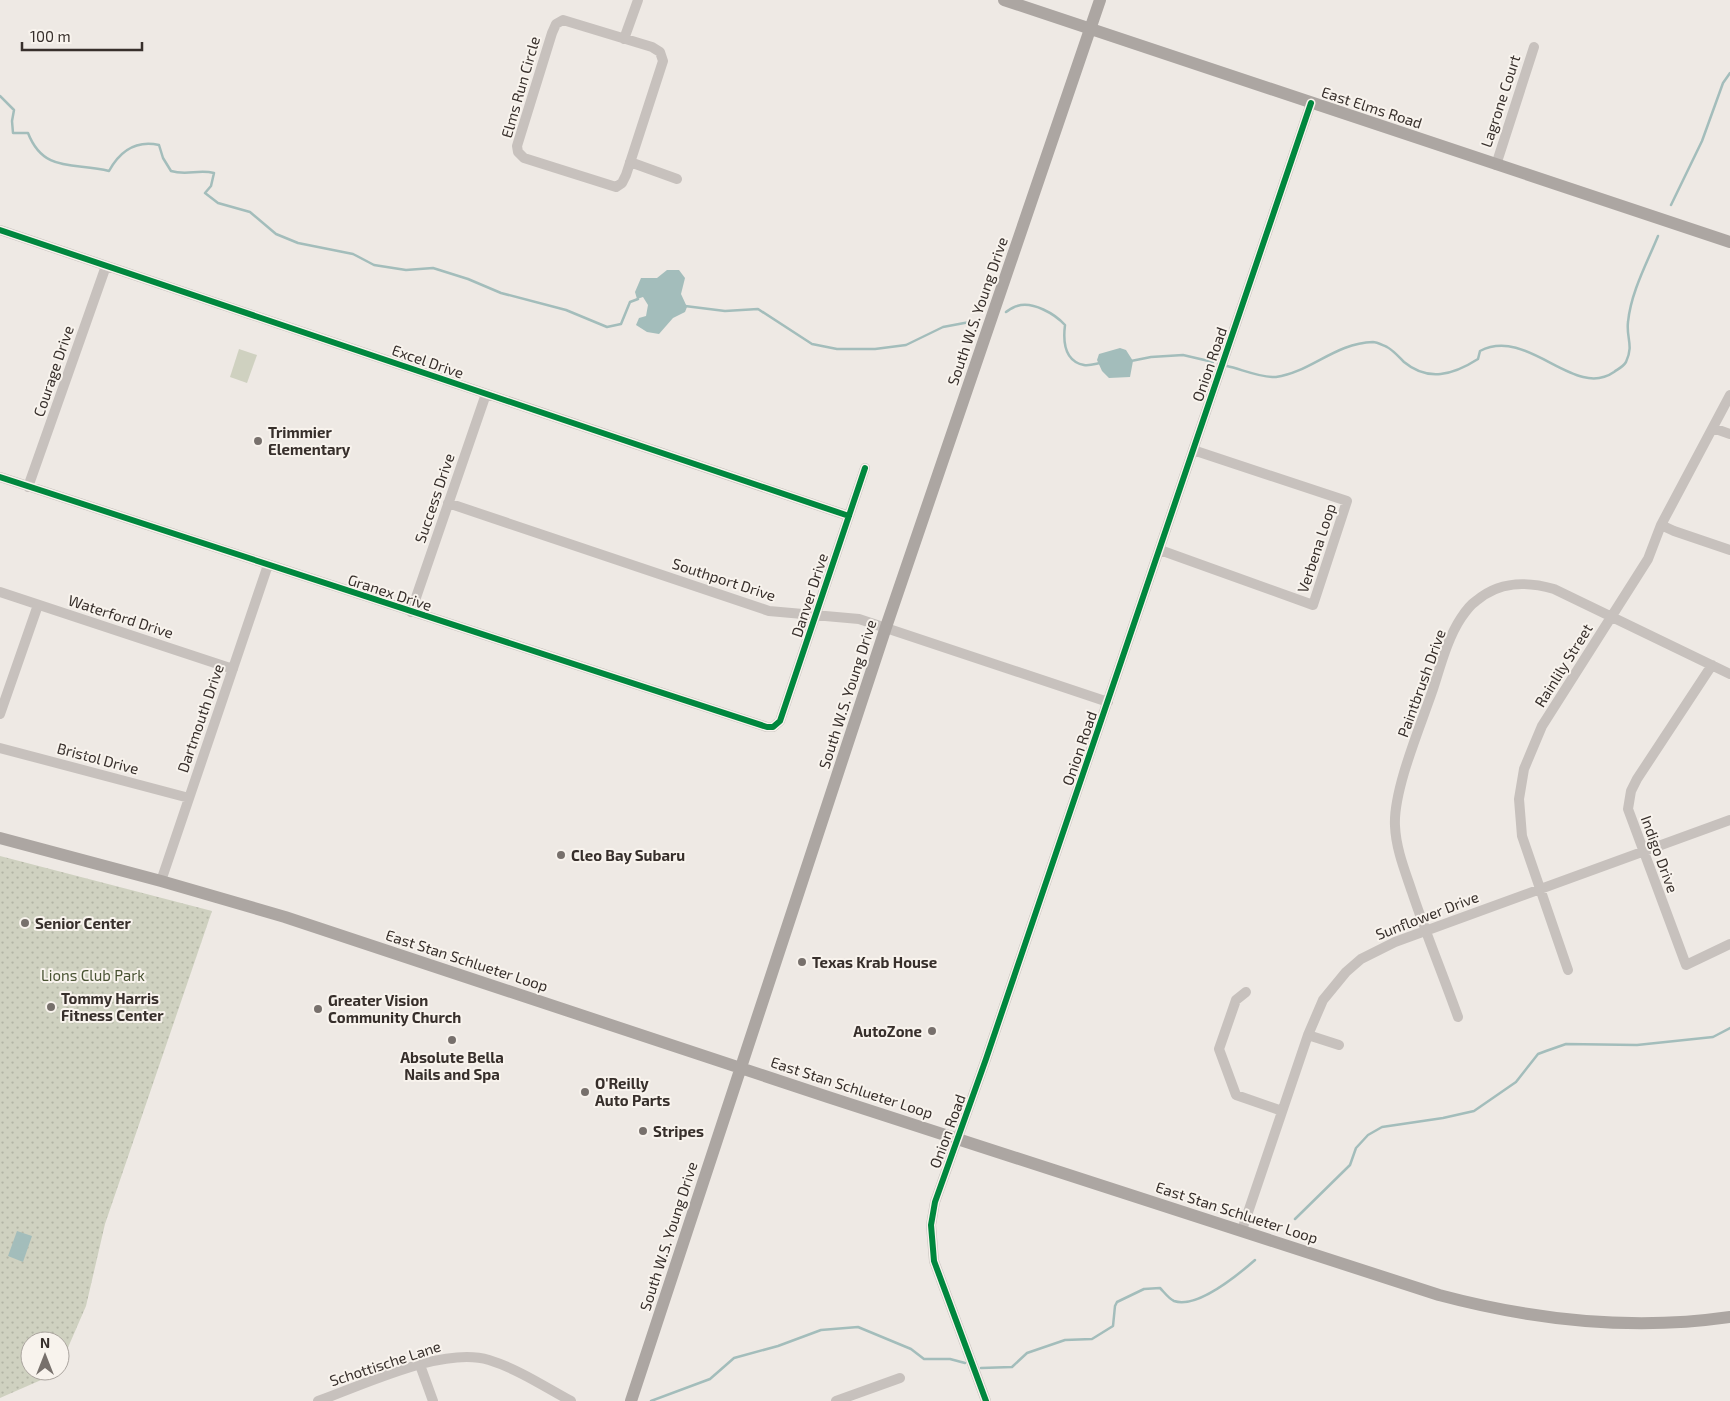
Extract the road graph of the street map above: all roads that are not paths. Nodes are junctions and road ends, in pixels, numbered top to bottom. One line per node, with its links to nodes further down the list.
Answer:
1 (638, 0): 5 (street)
2 (1004, 0): 4 (main road, East Elms Road)
3 (1100, 0): 4 (main road, South W.S. Young Drive)
4 (1090, 29): 7 (main road, East Elms Road); 33 (main road, South W.S. Young Drive)
5 (624, 39): 8 (street, Elms Run Circle); 8 (street, Elms Run Circle)
6 (1534, 47): 9 (street, Lagrone Court)
7 (1311, 103): 9 (main road, East Elms Road); 18 (street, Onion Road)
8 (630, 162): 10 (street)
9 (1496, 165): 12 (main road, East Elms Road)
10 (677, 179)
11 (0, 231): 13 (street, Excel Drive)
12 (1730, 242)
13 (106, 266): 14 (street, Excel Drive); 21 (street, Courage Drive)
14 (486, 394): 22 (street, Success Drive); 23 (street, Excel Drive)
15 (1730, 395): 16 (street, Rainlily Street)
16 (1713, 428): 17 (street); 24 (street, Rainlily Street)
17 (1730, 434)
18 (1193, 450): 25 (street, Onion Road); 25 (street, Verbena Loop)
19 (865, 468): 23 (street, Danver Drive)
20 (0, 477): 21 (street, Granex Drive)
21 (28, 487): 27 (street, Granex Drive)
22 (448, 503): 30 (street, Success Drive); 31 (street, Southport Drive)
23 (849, 516): 31 (street, Danver Drive)
24 (1661, 525): 26 (street); 32 (street, Rainlily Street)
25 (1160, 550): 37 (street, Onion Road)
26 (1730, 550)
27 (268, 565): 30 (street, Granex Drive); 35 (street, Dartmouth Drive)
28 (0, 592): 29 (street, Waterford Drive)
29 (38, 605): 35 (street, Waterford Drive); 38 (street)
30 (411, 612): 39 (street, Granex Drive)
31 (816, 614): 33 (street, Southport Drive); 39 (street, Danver Drive)
32 (1612, 616): 34 (street, Paintbrush Drive); 46 (street, Rainlily Street); 47 (street, Paintbrush Drive)
33 (886, 627): 37 (street, Southport Drive); 54 (main road, South W.S. Young Drive)
34 (1712, 665): 36 (street, Paintbrush Drive); 44 (street, Indigo Drive)
35 (233, 669): 41 (street, Dartmouth Drive)
36 (1730, 674)
37 (1108, 702): 56 (street, Onion Road)
38 (0, 714)
39 (773, 727)
40 (0, 748): 41 (street, Bristol Drive)
41 (189, 798): 45 (street, Dartmouth Drive)
42 (1730, 820): 44 (street, Sunflower Drive)
43 (0, 838): 45 (main road, East Stan Schlueter Loop)
44 (1642, 851): 46 (street, Sunflower Drive); 48 (street, Indigo Drive)
45 (161, 881): 54 (main road, East Stan Schlueter Loop)
46 (1540, 888): 47 (street, Sunflower Drive); 49 (street, Rainlily Street)
47 (1426, 931): 51 (street, Paintbrush Drive); 52 (street, Sunflower Drive)
48 (1730, 944)
49 (1568, 970)
50 (1246, 992): 55 (street)
51 (1458, 1017)
52 (1308, 1035): 53 (street); 55 (street, Sunflower Drive)
53 (1339, 1045)
54 (740, 1068): 56 (main road, East Stan Schlueter Loop); 64 (main road, South W.S. Young Drive)
55 (1282, 1111): 57 (street, Sunflower Drive)
56 (957, 1138): 57 (main road, East Stan Schlueter Loop); 66 (street, Onion Road)
57 (1242, 1230): 58 (main road, East Stan Schlueter Loop)
58 (1730, 1317)
59 (420, 1365): 61 (street, Schottische Lane); 62 (street); 63 (street, Schottische Lane)
60 (900, 1378): 65 (street)
61 (319, 1401)
62 (433, 1401)
63 (571, 1401)
64 (631, 1401)
65 (836, 1401)
66 (986, 1401)

